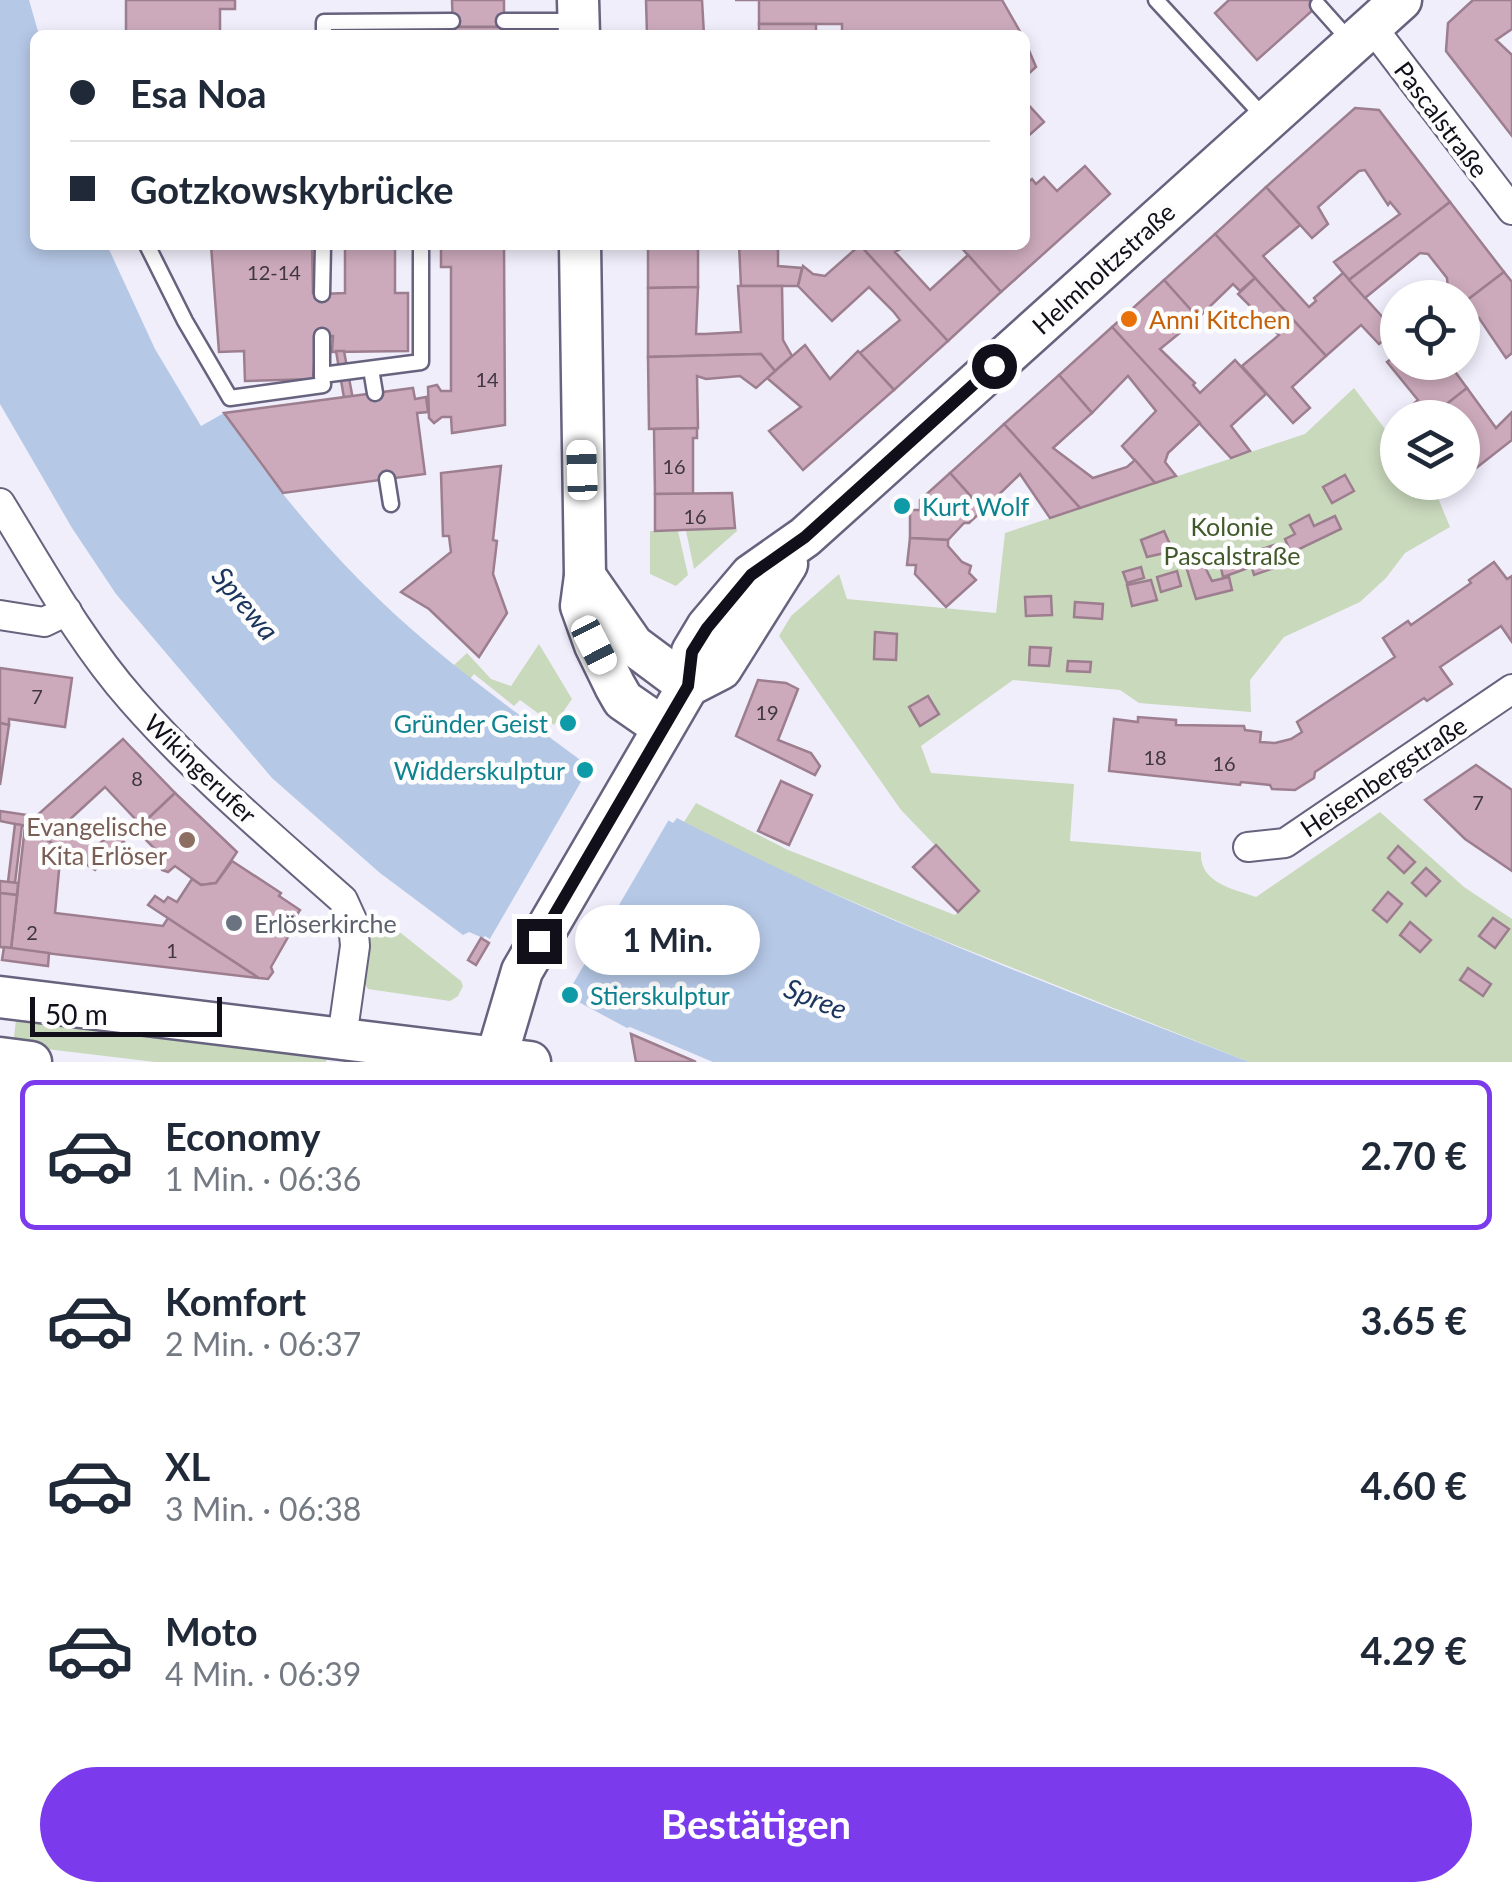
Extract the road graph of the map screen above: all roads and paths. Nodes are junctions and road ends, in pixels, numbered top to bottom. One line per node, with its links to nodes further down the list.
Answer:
1 (1156, 0): 9 (lane)
2 (1318, 5): 3 (lane)
3 (1382, 15): 9 (main road, Helmholtzstraße); 10 (street, Pascalstraße)
4 (578, 19): 6 (lane)
5 (452, 21): 8 (lane)
6 (504, 21)
7 (324, 28): 8 (lane)
8 (421, 28)
9 (1267, 120): 26 (main road, Helmholtzstraße)
10 (1512, 210)
11 (150, 250): 18 (lane)
12 (322, 250): 15 (lane)
13 (421, 250): 17 (lane)
14 (580, 250): 23 (main road)
15 (322, 294)
16 (322, 336): 18 (lane)
17 (371, 369): 18 (lane); 19 (lane)
18 (322, 376)
19 (375, 393)
20 (387, 480): 22 (lane)
21 (0, 502): 24 (street, Wikingerufer)
22 (391, 504)
23 (585, 576): 26 (main road); 28 (main road)
24 (66, 611): 25 (street); 32 (street, Wikingerufer)
25 (0, 616)
26 (688, 686): 28 (main road, Helmholtzstraße)
27 (1512, 689): 29 (street, Heisenbergstraße)
28 (662, 727): 30 (main road, Helmholtzstraße)
29 (1248, 847)
30 (517, 983): 34 (main road, Helmholtzstraße); 36 (main road)
31 (0, 997): 32 (main road)
32 (341, 1050): 34 (main road)
33 (0, 1058): 35 (main road)
34 (507, 1060)
35 (30, 1062)
36 (538, 1062)

